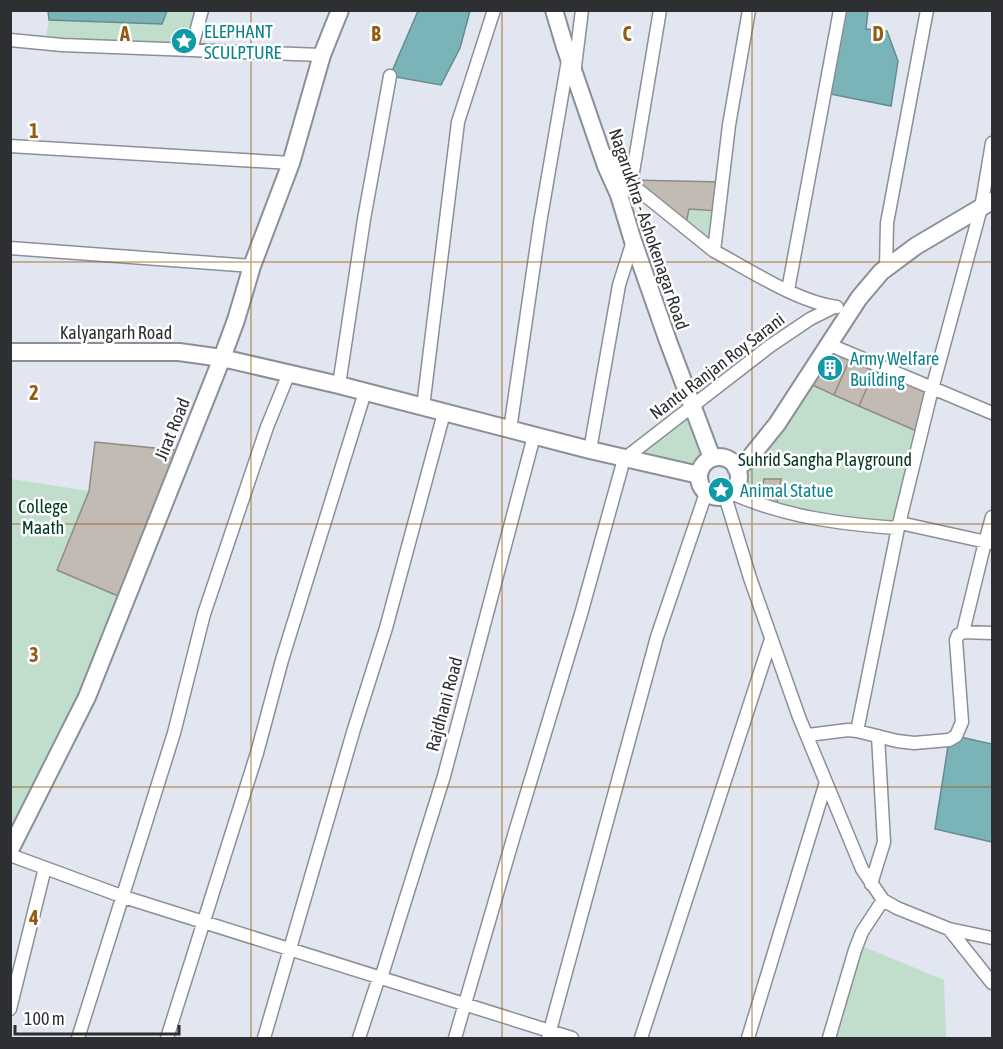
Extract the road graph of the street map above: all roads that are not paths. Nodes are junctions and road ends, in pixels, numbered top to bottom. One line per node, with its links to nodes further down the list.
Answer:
1 (202, 10): 11 (street)
2 (340, 10): 12 (main road, Jirat Road)
3 (494, 10): 36 (street)
4 (554, 10): 13 (main road, Nagarukhra - Ashokenagar Road)
5 (582, 10): 13 (street)
6 (660, 10): 18 (street)
7 (748, 10): 22 (street)
8 (840, 10): 25 (street)
9 (927, 10): 24 (street)
10 (10, 40): 11 (street)
11 (191, 50): 12 (street)
12 (322, 55): 17 (main road, Jirat Road)
13 (571, 67): 18 (main road, Nagarukhra - Ashokenagar Road); 39 (street)
14 (390, 76): 32 (street)
15 (993, 143): 19 (street)
16 (10, 146): 17 (street)
17 (291, 163): 23 (main road, Jirat Road)
18 (625, 190): 20 (main road, Nagarukhra - Ashokenagar Road); 22 (street)
19 (987, 204): 24 (main road); 33 (street)
20 (633, 241): 35 (main road, Nagarukhra - Ashokenagar Road); 41 (street)
21 (10, 248): 23 (street)
22 (714, 251): 25 (street)
23 (252, 266): 30 (main road, Jirat Road)
24 (886, 268): 27 (main road)
25 (788, 290): 26 (street)
26 (834, 307): 27 (street); 35 (street, Nantu Ranjan Roy Sarani)
27 (853, 308): 28 (main road)
28 (830, 345): 33 (street); 44 (main road)
29 (10, 352): 30 (main road, Kalyangarh Road)
30 (222, 358): 31 (main road, Kalyangarh Road); 58 (main road, Jirat Road)
31 (289, 373): 32 (main road, Kalyangarh Road); 62 (street)
32 (339, 385): 34 (main road, Kalyangarh Road)
33 (932, 389): 38 (street); 49 (street)
34 (365, 392): 36 (main road, Kalyangarh Road); 64 (street)
35 (693, 406): 42 (main road, Nagarukhra - Ashokenagar Road); 43 (street, Nantu Ranjan Roy Sarani)
36 (423, 407): 37 (main road, Kalyangarh Road)
37 (444, 413): 39 (main road, Kalyangarh Road); 67 (street)
38 (993, 413)
39 (510, 430): 40 (main road, Kalyangarh Road)
40 (534, 436): 41 (main road, Kalyangarh Road); 68 (street, Rajdhani Road)
41 (590, 450): 43 (main road, Kalyangarh Road)
42 (712, 458): 44 (main road); 45 (main road)
43 (624, 459): 45 (main road, Kalyangarh Road); 70 (street)
44 (736, 468): 47 (main road)
45 (699, 475): 46 (main road)
46 (706, 493): 47 (main road); 72 (street)
47 (728, 494): 49 (street); 53 (street)
48 (993, 517): 50 (street)
49 (899, 525): 50 (street); 54 (street)
50 (989, 543): 51 (street)
51 (963, 632): 52 (street); 56 (street)
52 (993, 633)
53 (771, 639): 55 (street); 79 (street)
54 (857, 731): 55 (street); 56 (street)
55 (808, 735): 57 (street)
56 (878, 736): 61 (street)
57 (826, 782): 61 (street); 80 (street)
58 (10, 850)
59 (10, 855): 60 (street)
60 (45, 868): 62 (street); 71 (street)
61 (871, 884): 63 (street)
62 (124, 897): 64 (street); 73 (street)
63 (884, 900): 65 (street); 81 (street)
64 (204, 921): 67 (street); 74 (street)
65 (949, 929): 66 (street); 69 (street)
66 (993, 938)
67 (290, 949): 68 (street); 75 (street)
68 (380, 978): 70 (street); 76 (street, Rajdhani Road)
69 (993, 983)
70 (465, 1006): 72 (street); 77 (street)
71 (10, 1009)
72 (549, 1035): 78 (street)
73 (78, 1038)
74 (167, 1038)
75 (264, 1038)
76 (358, 1038)
77 (455, 1038)
78 (572, 1038)
79 (641, 1038)
80 (748, 1038)
81 (829, 1038)

